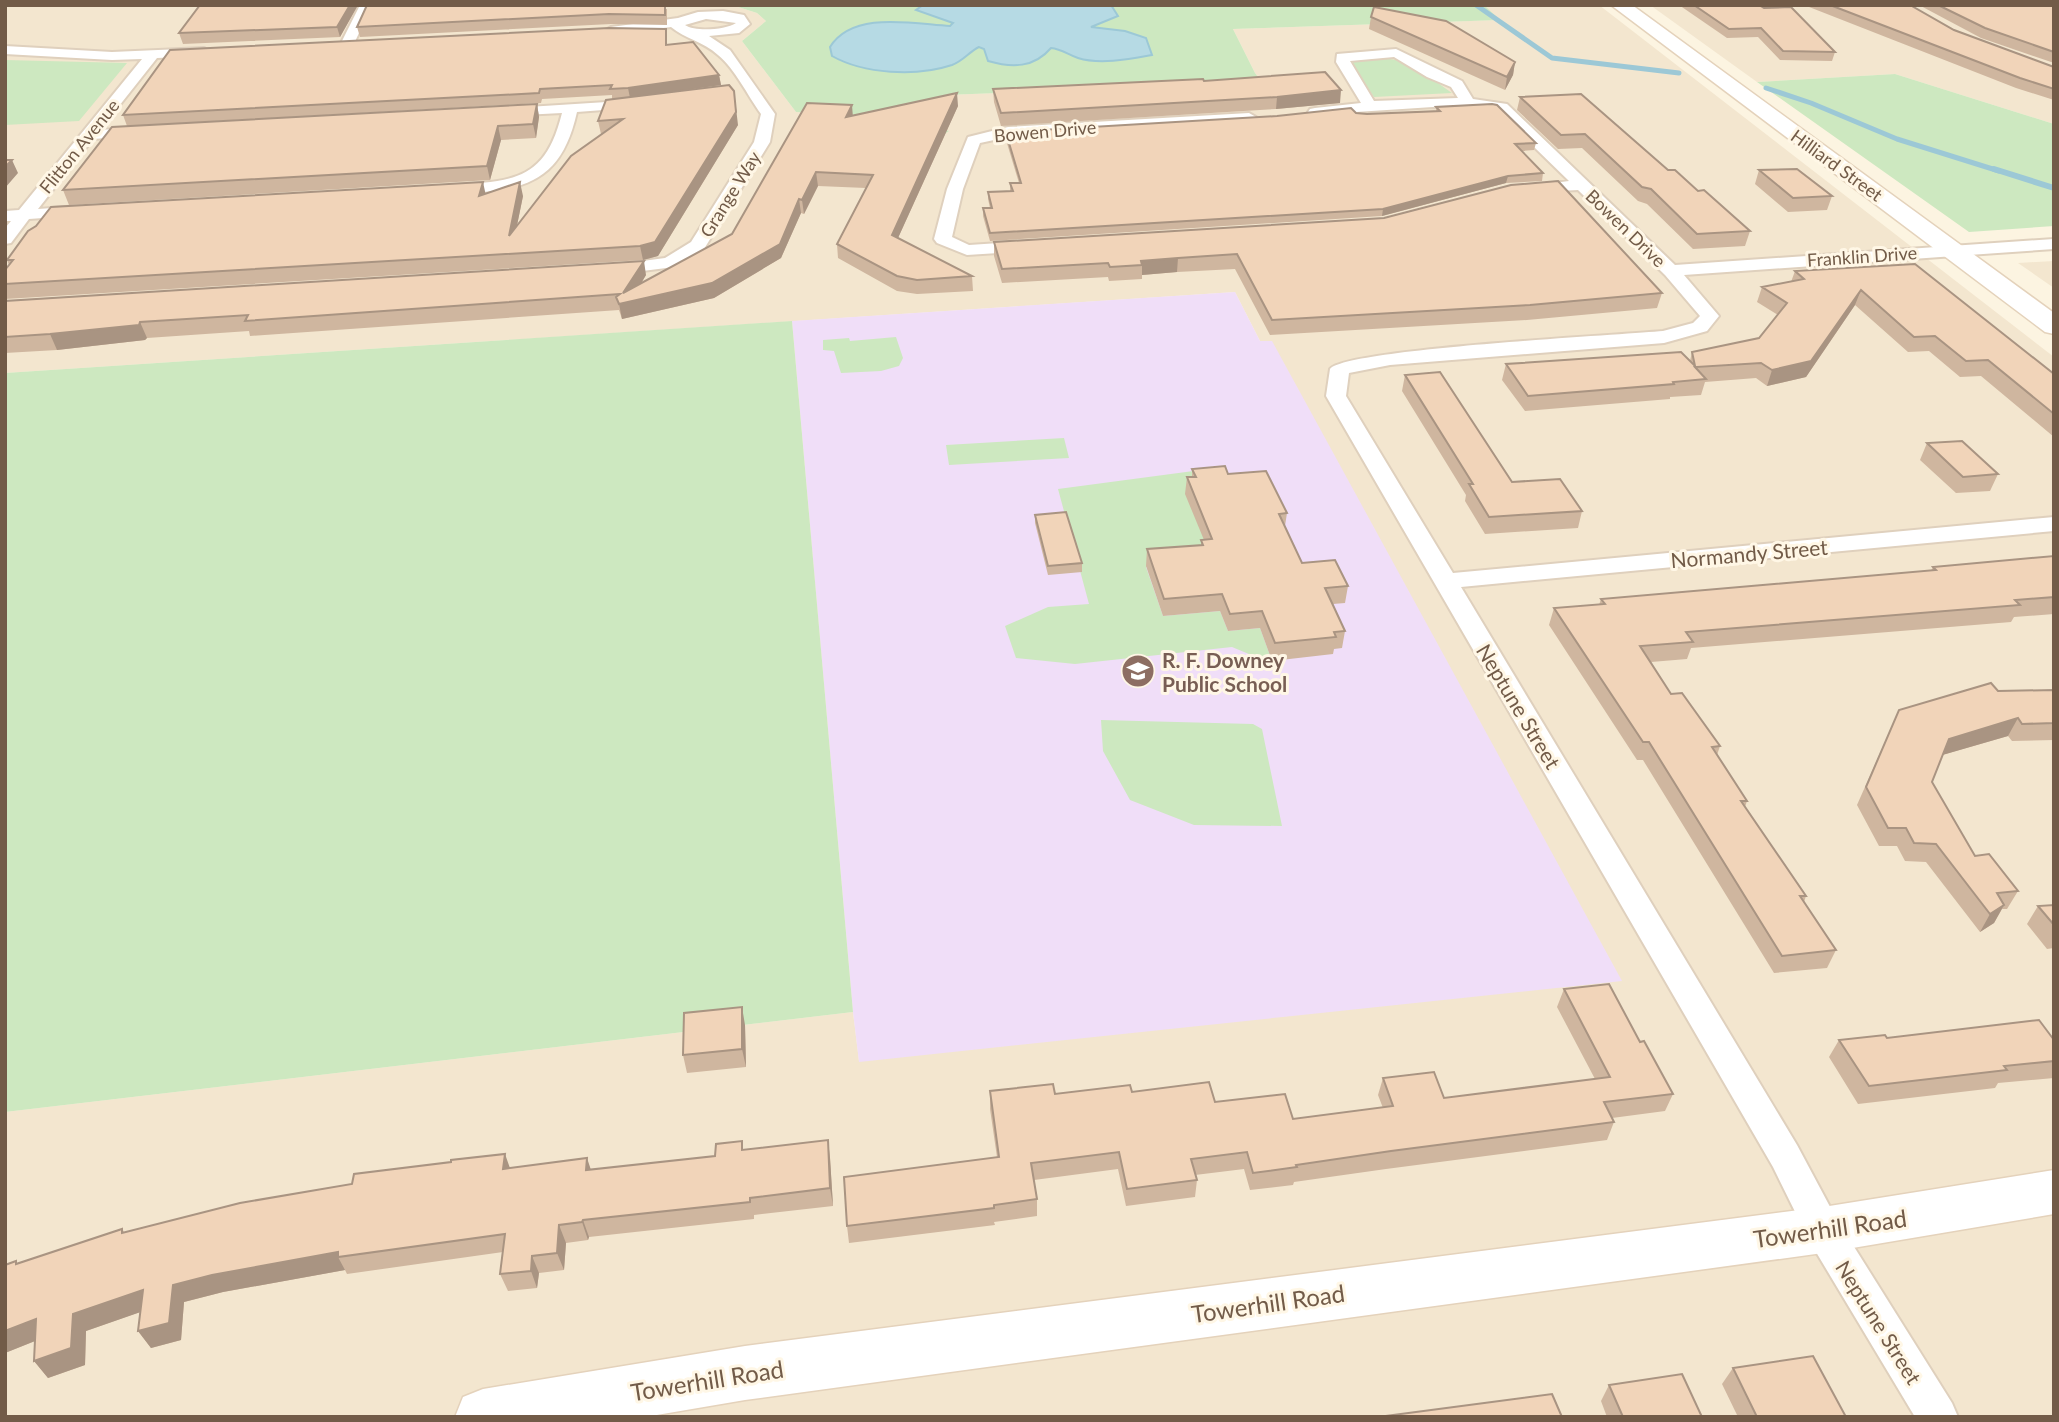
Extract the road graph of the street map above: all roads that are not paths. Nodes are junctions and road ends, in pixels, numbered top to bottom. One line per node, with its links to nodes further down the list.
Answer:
1 (366, 5): 9 (street)
2 (691, 5): 6 (street)
3 (706, 5): 5 (street)
4 (1620, 5): 31 (street, Hilliard Street)
5 (725, 14): 6 (street); 7 (street)
6 (686, 26): 7 (street); 8 (street); 11 (street, Grange Way)
7 (734, 30): 11 (street)
8 (604, 32)
9 (347, 45)
10 (5, 50): 13 (street)
11 (719, 50): 32 (street, Grange Way)
12 (222, 51): 13 (street)
13 (153, 54): 22 (street, Flitton Avenue)
14 (653, 102): 17 (street)
15 (1467, 102): 16 (street, Bowen Drive); 16 (street); 23 (street, Bowen Drive)
16 (1370, 106): 19 (street, Bowen Drive)
17 (571, 108): 18 (street); 24 (street)
18 (486, 113)
19 (1303, 113)
20 (1262, 117): 30 (street, Bowen Drive)
21 (161, 131): 22 (street)
22 (88, 135): 27 (street, Flitton Avenue)
23 (1581, 185): 25 (street, Bowen Drive); 33 (street, Bowen Drive)
24 (434, 191)
25 (1507, 191)
26 (100, 210): 27 (street)
27 (14, 216): 28 (street, Flitton Avenue)
28 (5, 239)
29 (2054, 244): 31 (street, Franklin Drive)
30 (1042, 246)
31 (1952, 250): 33 (street, Franklin Drive); 34 (street, Hilliard Street)
32 (588, 271)
33 (1671, 271): 36 (street, Neptune Street)
34 (2054, 326)
35 (2054, 524): 36 (street, Normandy Street)
36 (1445, 581): 38 (street, Neptune Street)
37 (2054, 1192): 38 (street, Towerhill Road)
38 (1823, 1230): 39 (street, Towerhill Road); 40 (street, Neptune Street)
39 (484, 1417)
40 (1938, 1417)

